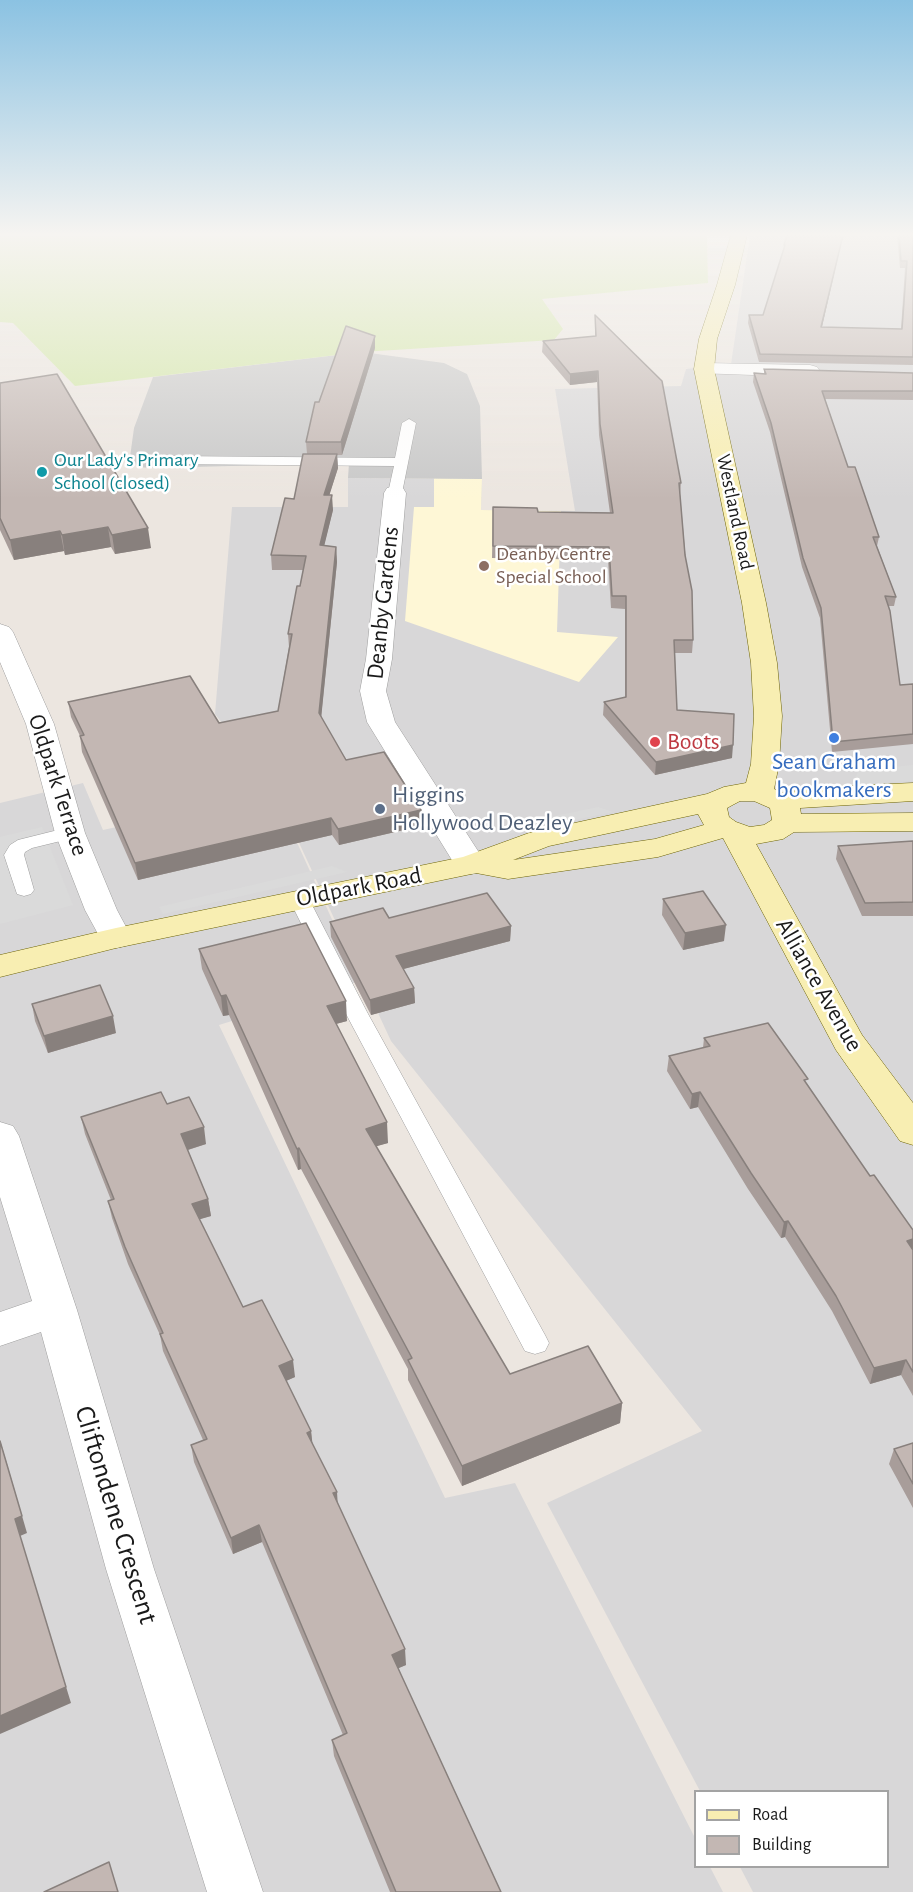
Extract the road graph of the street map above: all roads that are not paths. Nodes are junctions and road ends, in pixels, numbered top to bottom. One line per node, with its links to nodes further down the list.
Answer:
1 (713, 323): 2 (street, Westland Road)
2 (704, 369): 3 (street); 10 (street, Westland Road)
3 (832, 372)
4 (410, 423): 6 (lane)
5 (165, 460): 6 (lane)
6 (401, 462): 7 (lane)
7 (395, 493): 14 (street, Deanby Gardens)
8 (0, 632): 13 (street, Oldpark Terrace)
9 (913, 792): 10 (street)
10 (775, 806): 11 (street, Oldpark Road); 11 (street); 12 (street)
11 (725, 821): 14 (street, Oldpark Road); 19 (street, Alliance Avenue)
12 (913, 822)
13 (70, 833): 15 (lane); 17 (street, Oldpark Terrace)
14 (471, 865): 16 (street, Oldpark Road)
15 (24, 890)
16 (299, 899): 17 (street, Oldpark Road); 23 (lane)
17 (116, 938): 18 (street, Oldpark Road)
18 (0, 966)
19 (913, 1131)
20 (0, 1137): 21 (street, Cliftondene Crescent)
21 (56, 1310): 22 (street); 24 (street, Cliftondene Crescent)
22 (0, 1329)
23 (535, 1342)
24 (235, 1892)

